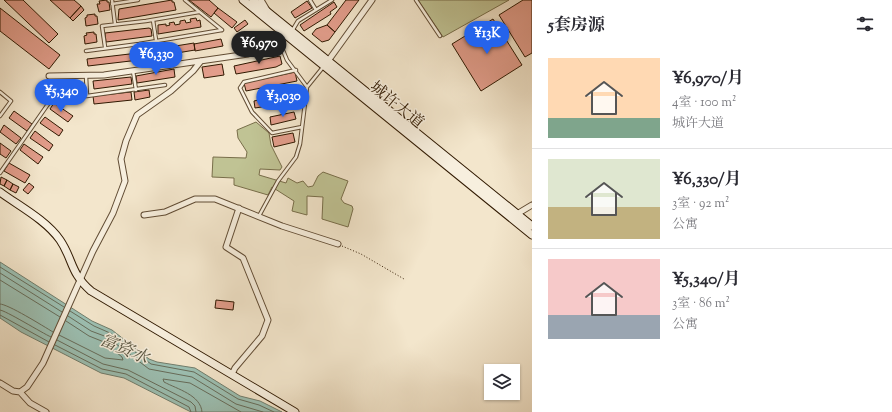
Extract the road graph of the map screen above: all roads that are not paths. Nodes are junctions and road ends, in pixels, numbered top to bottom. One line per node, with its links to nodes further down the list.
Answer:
1 (112, 0): 11 (lane)
2 (138, 0): 11 (lane)
3 (185, 0): 13 (lane)
4 (243, 0): 17 (main road, 城许大道)
5 (253, 0): 14 (main road, 城许大道)
6 (262, 0): 14 (street)
7 (310, 0): 12 (lane)
8 (332, 0): 12 (lane)
9 (372, 0): 24 (street)
10 (416, 0): 18 (lane)
11 (112, 4): 16 (lane)
12 (316, 10): 17 (lane)
13 (199, 12): 15 (lane); 19 (lane)
14 (268, 12): 17 (main road, 城许大道)
15 (153, 20): 16 (lane); 19 (lane)
16 (115, 24): 21 (lane)
17 (289, 33): 20 (street); 24 (main road, 城许大道)
18 (440, 36)
19 (156, 41): 21 (lane); 25 (lane)
20 (274, 43): 23 (street); 26 (lane)
21 (105, 47): 22 (lane)
22 (86, 51)
23 (201, 61): 25 (street); 47 (street)
24 (326, 64): 31 (lane); 41 (main road, 城许大道); 45 (main road, 城许大道)
25 (160, 67): 27 (street)
26 (296, 70): 31 (lane); 36 (lane)
27 (133, 71): 29 (street); 32 (lane)
28 (49, 76): 29 (street)
29 (86, 76): 34 (lane)
30 (165, 85): 32 (lane)
31 (307, 87): 36 (lane)
32 (136, 90): 34 (lane)
33 (0, 92): 35 (lane)
34 (87, 96): 37 (lane)
35 (0, 116)
36 (302, 127): 43 (lane)
37 (0, 173)
38 (0, 192): 47 (main road)
39 (532, 205): 41 (street)
40 (239, 208): 42 (street); 43 (street); 48 (street)
41 (517, 214): 44 (main road, 城许大道)
42 (144, 215)
43 (259, 216): 46 (street)
44 (532, 226)
45 (532, 234)
46 (338, 244)
47 (80, 280): 48 (main road); 50 (street)
48 (232, 374): 52 (main road)
49 (0, 383): 50 (street)
50 (20, 392): 51 (street)
51 (46, 412)
52 (295, 412)

